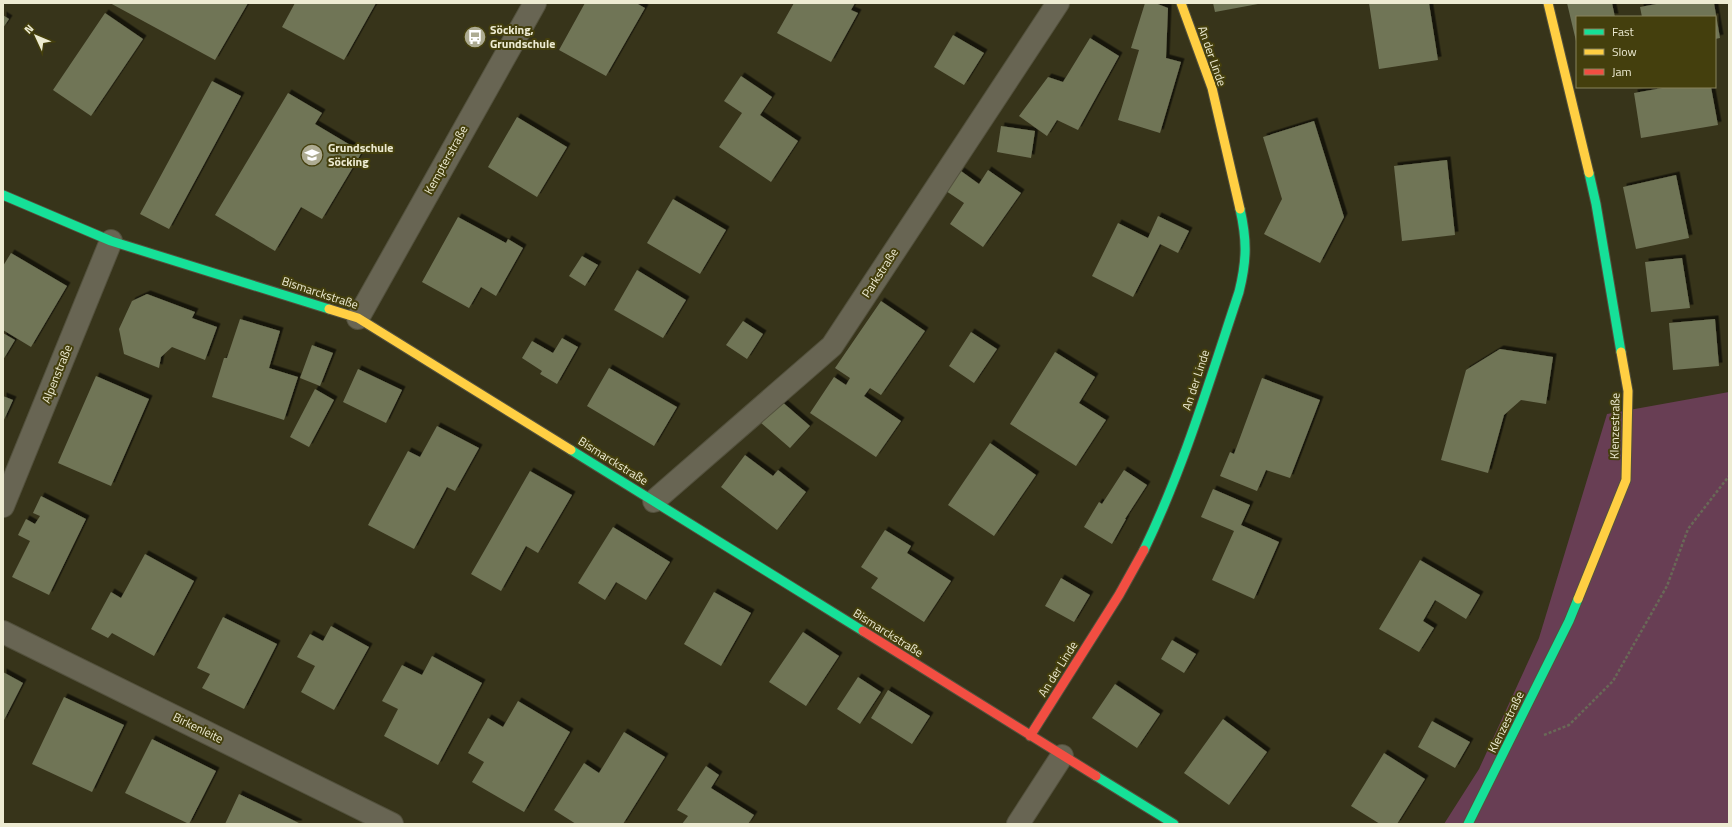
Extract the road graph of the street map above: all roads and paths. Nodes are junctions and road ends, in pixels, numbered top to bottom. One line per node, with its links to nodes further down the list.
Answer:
1 (535, 3): 7 (street, Kempterstraße)
2 (1058, 3): 9 (street, Parkstraße)
3 (1181, 3): 12 (street, An der Linde)
4 (1548, 3): 18 (street, Klenzestraße)
5 (3, 195): 6 (street, Bismarckstraße)
6 (111, 241): 7 (street, Bismarckstraße); 10 (street, Alpenstraße)
7 (358, 318): 9 (street, Bismarckstraße)
8 (1729, 476): 13 (path)
9 (654, 501): 12 (street, Bismarckstraße)
10 (3, 506)
11 (3, 632): 15 (street, Birkenleite)
12 (1030, 736): 14 (street, Bismarckstraße)
13 (1540, 737)
14 (1062, 756): 16 (street); 17 (street, Bismarckstraße)
15 (392, 824)
16 (1018, 824)
17 (1174, 824)
18 (1468, 824)

